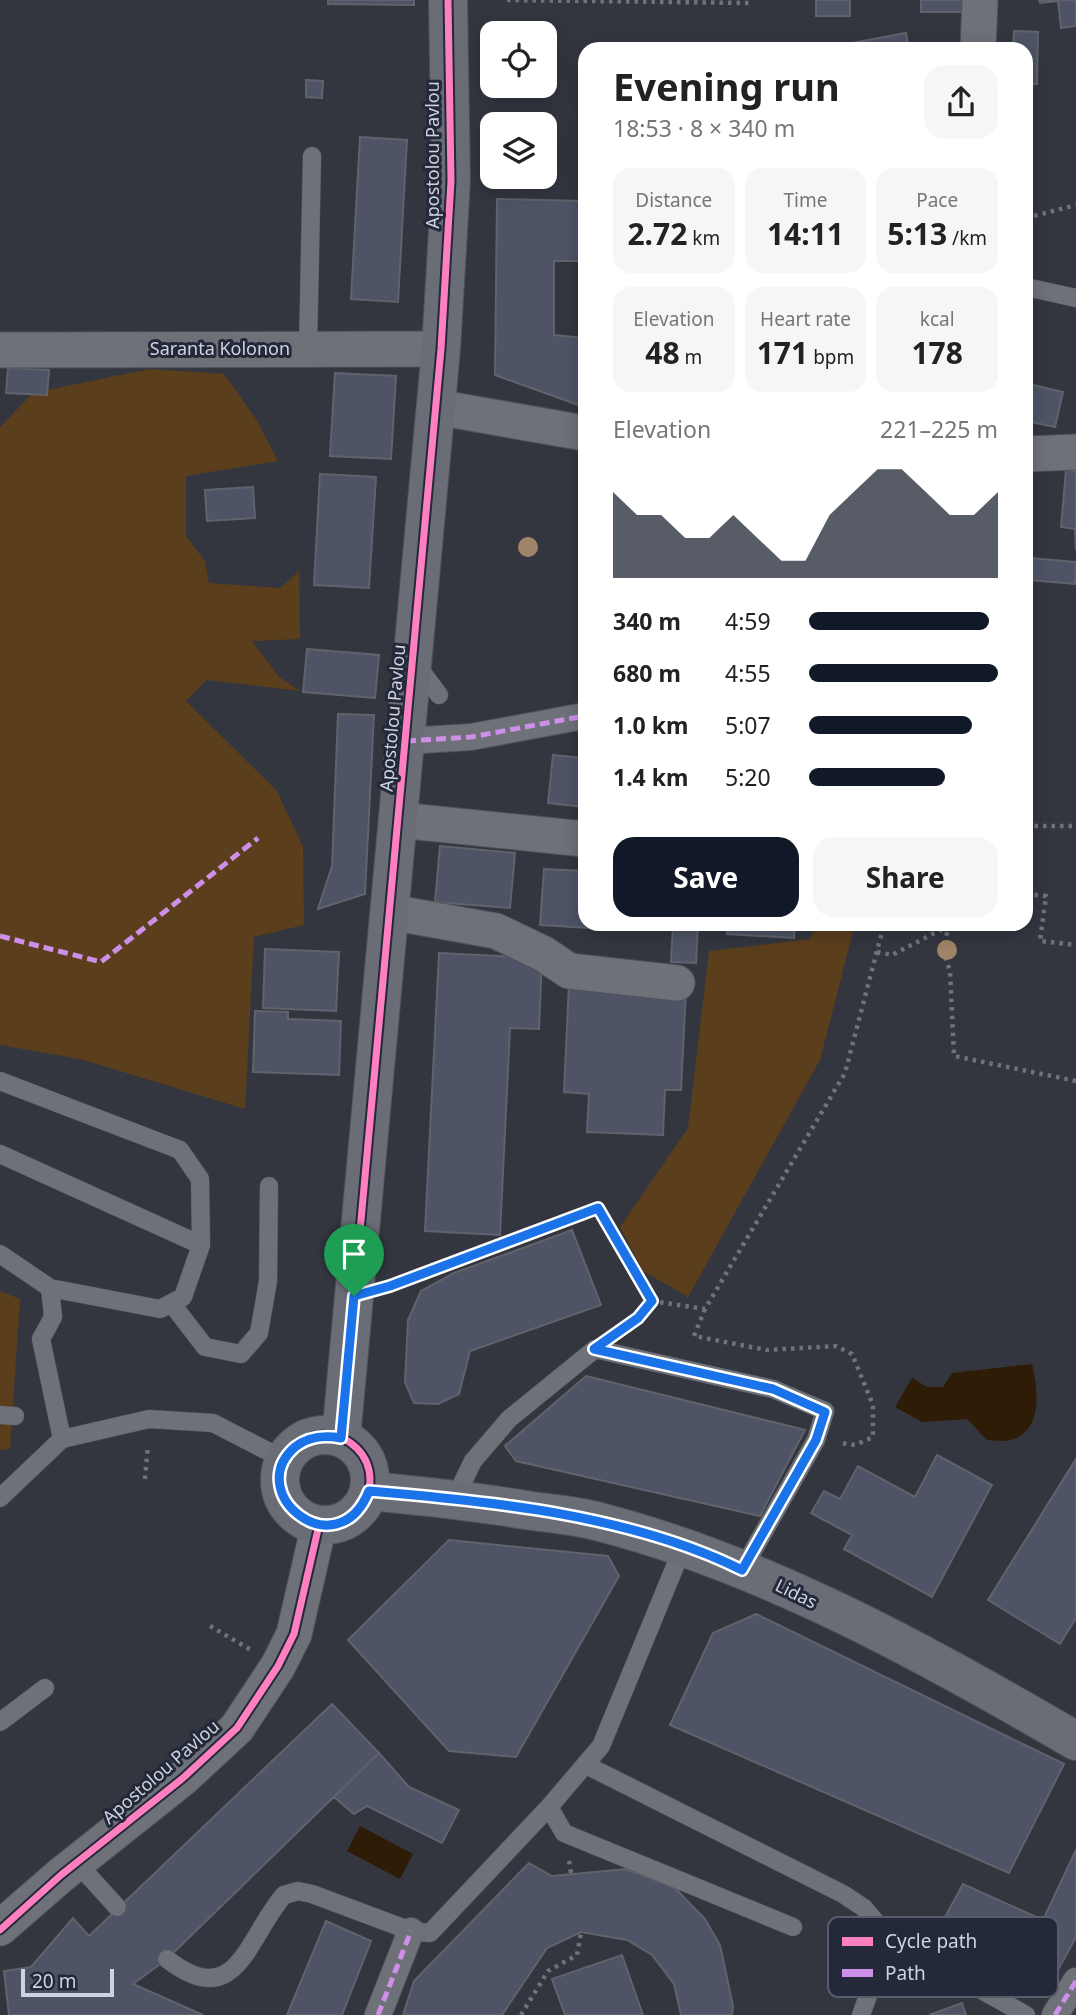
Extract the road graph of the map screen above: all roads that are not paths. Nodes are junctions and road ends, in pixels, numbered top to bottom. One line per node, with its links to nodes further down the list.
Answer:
1 (448, 0): 8 (main road, Apostolou Pavlou)
2 (980, 0): 3 (street)
3 (978, 42)
4 (312, 156): 7 (lane)
5 (1033, 288): 6 (lane)
6 (1076, 298)
7 (308, 349): 8 (street, Saranta Kolonon); 9 (street, Saranta Kolonon)
8 (441, 349): 10 (main road, Apostolou Pavlou)
9 (0, 350)
10 (436, 407): 11 (street); 14 (main road, Apostolou Pavlou)
11 (578, 432)
12 (1076, 452): 13 (street)
13 (1033, 454)
14 (414, 662): 15 (lane); 17 (main road, Apostolou Pavlou)
15 (439, 695)
16 (578, 717): 17 (street)
17 (406, 741): 18 (main road, Apostolou Pavlou)
18 (400, 820): 19 (street); 20 (main road, Apostolou Pavlou)
19 (578, 838)
20 (390, 912): 21 (street); 29 (main road, Apostolou Pavlou)
21 (677, 983)
22 (0, 1081): 25 (lane)
23 (0, 1154): 25 (lane)
24 (269, 1186): 28 (lane)
25 (201, 1245): 28 (lane)
26 (0, 1254): 27 (lane)
27 (50, 1288): 28 (lane); 30 (lane)
28 (172, 1304)
29 (341, 1438): 31 (main road); 32 (main road)
30 (62, 1439): 31 (lane); 33 (lane)
31 (285, 1460): 35 (main road)
32 (369, 1491): 34 (main road, Lidas); 35 (main road)
33 (0, 1498)
34 (455, 1498): 36 (main road, Lidas); 37 (lane)
35 (319, 1525): 43 (street, Apostolou Pavlou)
36 (683, 1547): 37 (main road, Lidas); 41 (lane)
37 (742, 1570): 40 (main road, Lidas)
38 (45, 1688): 39 (lane)
39 (0, 1722)
40 (1076, 1741)
41 (586, 1765): 42 (lane); 45 (lane)
42 (549, 1807): 47 (lane); 48 (lane)
43 (77, 1863): 44 (lane); 46 (street, Apostolou Pavlou)
44 (117, 1908)
45 (872, 1917)
46 (1, 1926)
47 (793, 1927)
48 (411, 1931): 49 (lane); 53 (street)
49 (167, 1959)
50 (1076, 1981): 56 (street)
51 (868, 1997): 54 (lane)
52 (995, 1997): 55 (lane)
53 (378, 2015)
54 (861, 2015)
55 (1027, 2015)
56 (1055, 2015)

